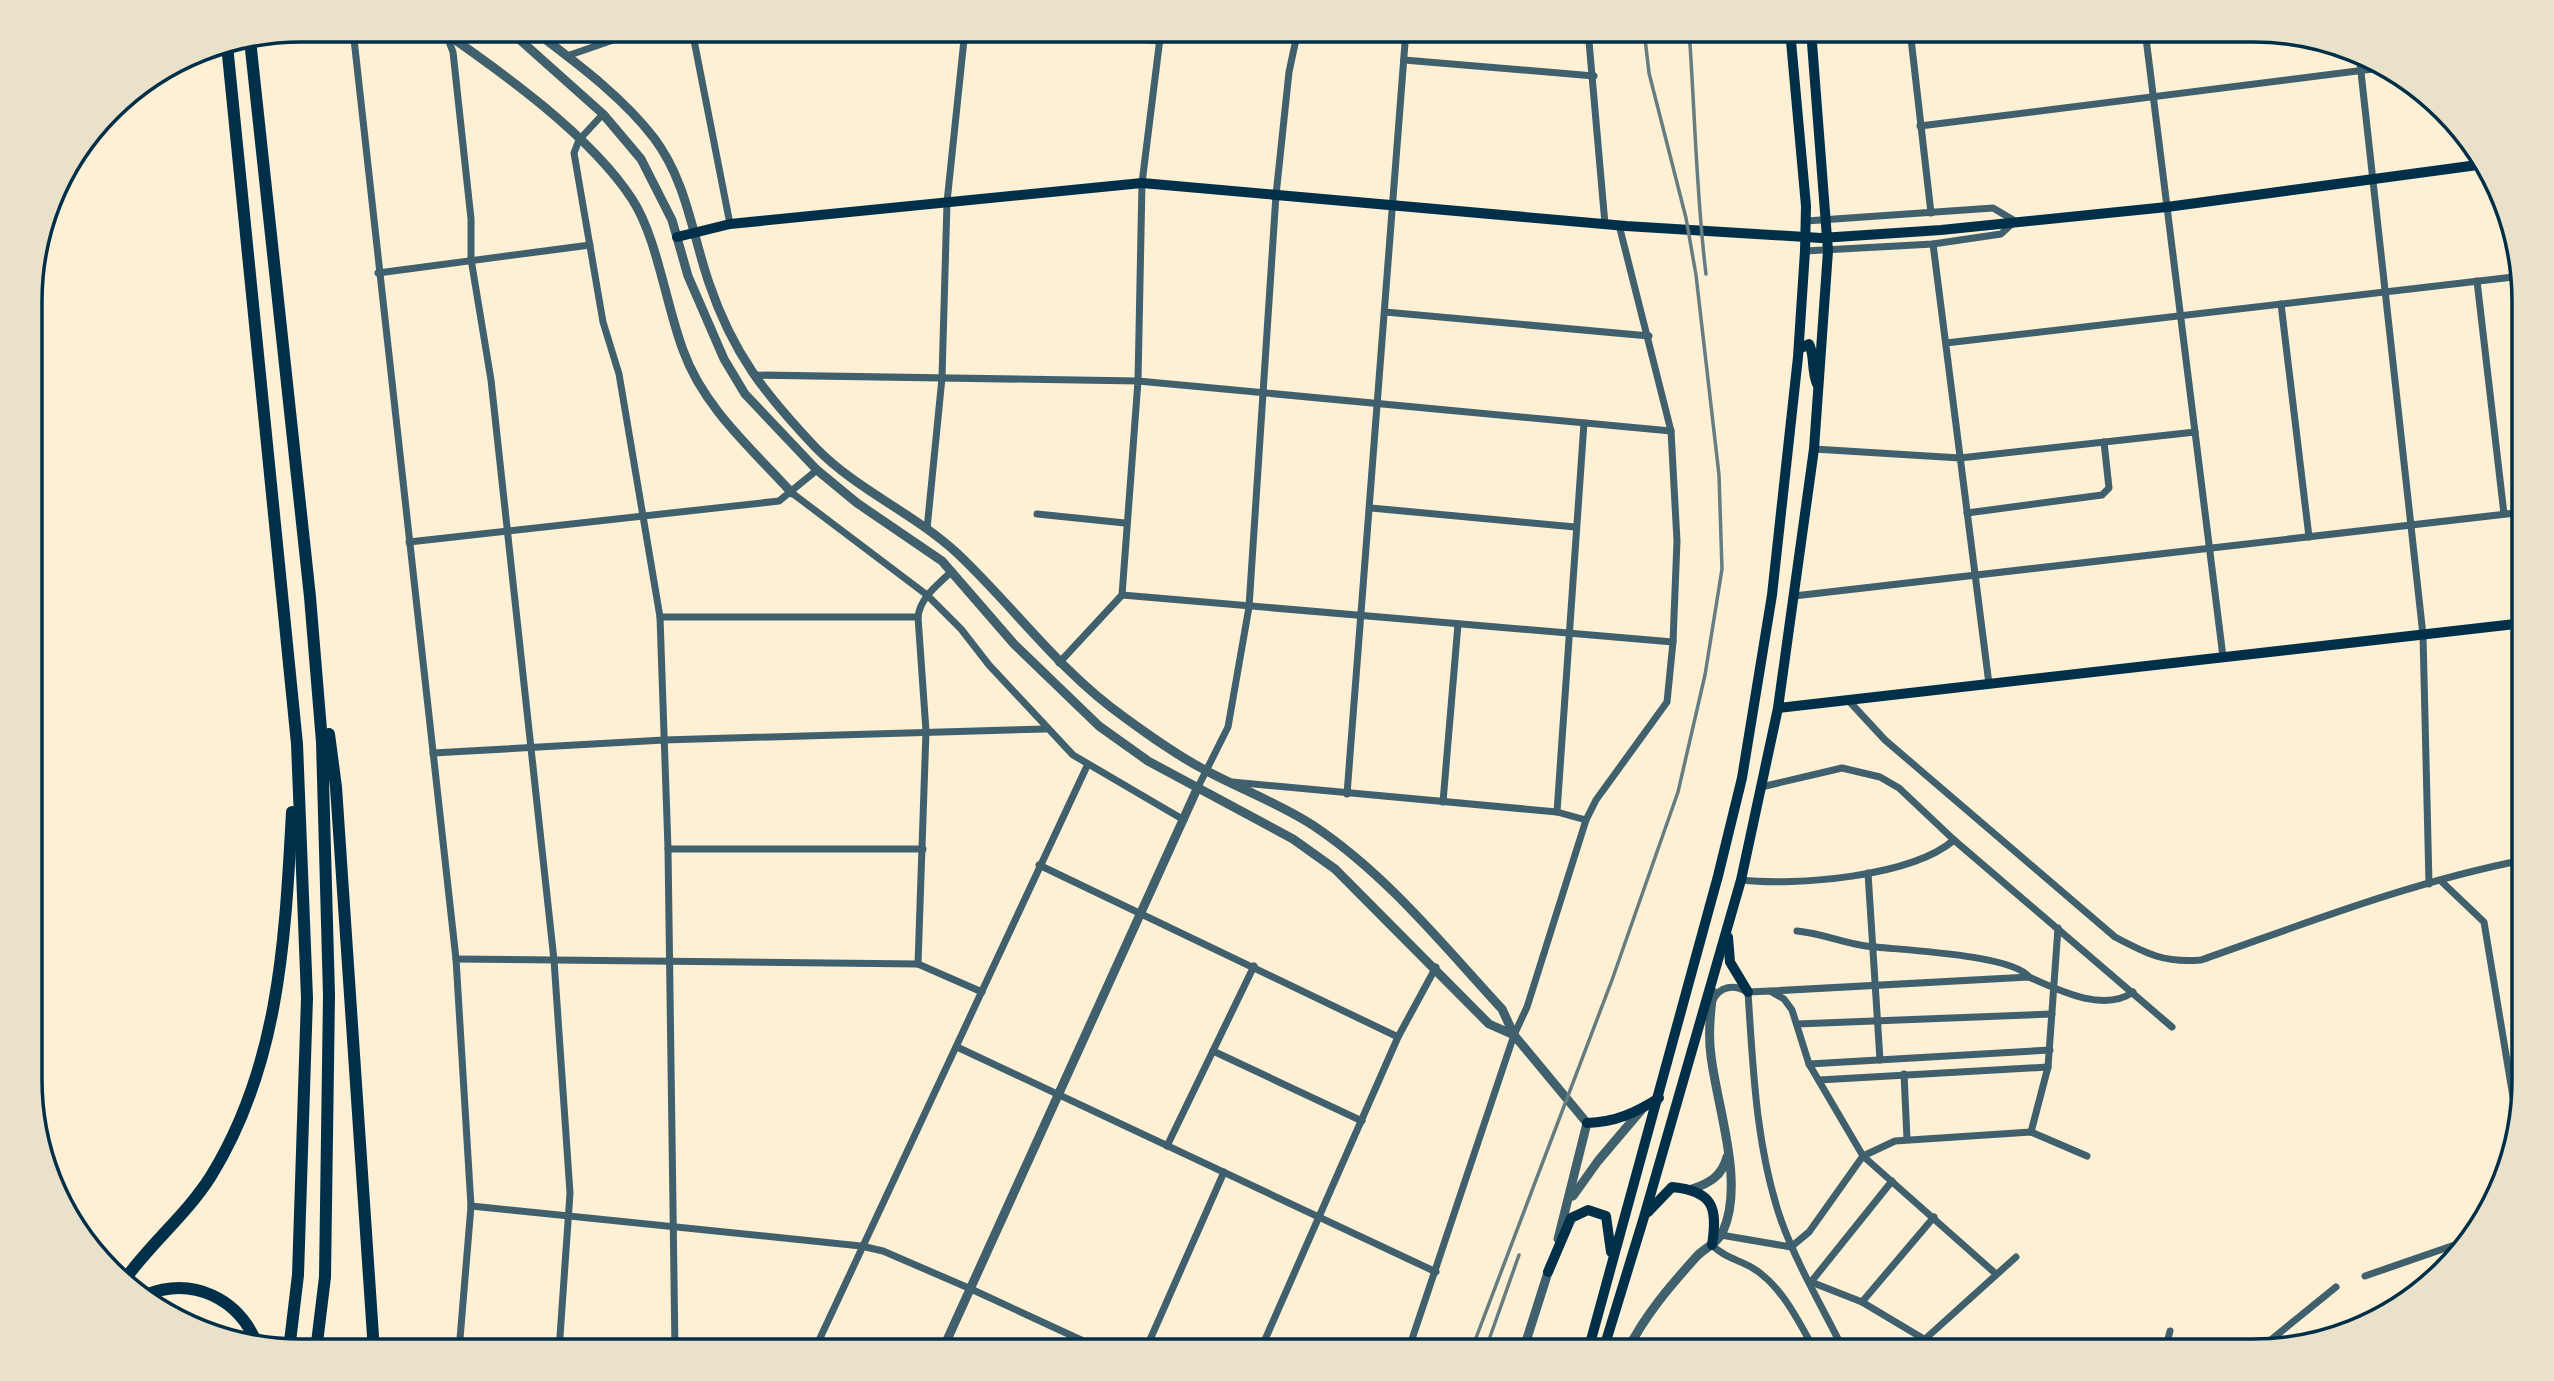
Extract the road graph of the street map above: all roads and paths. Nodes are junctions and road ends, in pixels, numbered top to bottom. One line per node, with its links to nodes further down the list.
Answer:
1 (355, 42): 50 (street)
2 (449, 42): 49 (street)
3 (459, 42): 28 (street)
4 (522, 42): 26 (street)
5 (549, 42): 19 (street)
6 (607, 42): 19 (street)
7 (694, 42): 40 (street)
8 (964, 42): 33 (street)
9 (1159, 42): 31 (street)
10 (1295, 42): 32 (street)
11 (1405, 42): 20 (street)
12 (1590, 42): 24 (street)
13 (1791, 42): 37 (main road)
14 (1812, 42): 38 (main road)
15 (1911, 42): 27 (street)
16 (2147, 42): 25 (street)
17 (251, 47): 93 (highway)
18 (228, 53): 108 (highway)
19 (567, 56): 43 (street)
20 (1404, 60): 24 (street); 34 (street)
21 (2360, 66): 23 (street)
22 (2369, 70): 23 (street)
23 (2361, 71): 25 (street); 30 (street)
24 (1594, 76): 41 (street)
25 (2154, 97): 27 (street); 35 (street)
26 (603, 114): 28 (street); 44 (street)
27 (1920, 126): 36 (street)
28 (579, 140): 46 (street); 73 (street)
29 (2473, 165): 30 (main road)
30 (2373, 178): 35 (main road); 53 (street)
31 (1142, 183): 32 (main road); 33 (main road); 62 (street)
32 (1276, 195): 34 (main road); 64 (street)
33 (947, 202): 40 (main road); 61 (street)
34 (1392, 205): 41 (main road); 55 (street)
35 (2167, 207): 39 (main road); 56 (street)
36 (1931, 213): 38 (street); 39 (street)
37 (1806, 221): 38 (street); 47 (main road)
38 (1828, 221): 48 (main road)
39 (2015, 221): 42 (main road); 45 (street)
40 (730, 224): 43 (main road)
41 (1605, 224): 42 (main road)
42 (1623, 225): 57 (street)
43 (695, 232): 44 (main road); 60 (street)
44 (677, 237): 72 (street)
45 (1933, 244): 48 (street); 58 (street)
46 (590, 245): 49 (street); 79 (street)
47 (1805, 251): 48 (street); 59 (main road)
48 (1828, 251): 63 (main road)
49 (471, 259): 50 (street); 84 (street)
50 (379, 273): 86 (street)
51 (2511, 277): 52 (street)
52 (2477, 281): 53 (street); 78 (street)
53 (2385, 292): 54 (street); 81 (street)
54 (2281, 304): 56 (street); 85 (street)
55 (1385, 312): 57 (street); 65 (street)
56 (2180, 316): 58 (street); 68 (street)
57 (1649, 336): 67 (street)
58 (1946, 343): 71 (street)
59 (1799, 349): 63 (main road); 169 (main road)
60 (751, 375): 61 (street); 83 (street)
61 (942, 378): 62 (street); 83 (street)
62 (1138, 381): 64 (street); 80 (street)
63 (1818, 386): 70 (main road)
64 (1261, 394): 65 (street); 94 (street)
65 (1379, 405): 66 (street); 74 (street)
66 (1584, 423): 67 (street); 82 (street)
67 (1671, 431): 102 (street)
68 (2195, 432): 69 (street); 87 (street)
69 (2104, 442): 71 (street); 75 (street)
70 (1814, 449): 71 (street); 92 (main road)
71 (1961, 458): 75 (street)
72 (817, 470): 73 (street); 88 (street)
73 (792, 493): 79 (street); 90 (street)
74 (1371, 508): 82 (street); 95 (street)
75 (1967, 513): 89 (street)
76 (2512, 513): 78 (street)
77 (1037, 514): 80 (street)
78 (2504, 514): 81 (street)
79 (641, 515): 84 (street); 96 (street)
80 (1125, 523): 91 (street)
81 (2411, 525): 85 (street); 101 (street)
82 (1575, 527): 100 (street)
83 (927, 528): 104 (street)
84 (505, 530): 86 (street); 112 (street)
85 (2309, 537): 87 (street)
86 (409, 542): 113 (street)
87 (2209, 548): 89 (street); 103 (street)
88 (952, 571): 90 (street); 118 (street)
89 (1975, 575): 92 (street); 105 (street)
90 (927, 595): 97 (street); 109 (street)
91 (1122, 595): 94 (street); 104 (street)
92 (1794, 596): 107 (main road)
93 (310, 597): 211 (highway); 212 (highway)
94 (1249, 607): 95 (street); 115 (street)
95 (1359, 615): 98 (street); 119 (street)
96 (660, 617): 97 (street); 111 (street)
97 (918, 617): 110 (street)
98 (1458, 624): 100 (street); 120 (street)
99 (2512, 624): 101 (main road)
100 (1569, 633): 102 (street); 121 (street)
101 (2423, 635): 103 (main road); 132 (street)
102 (1673, 642): 123 (street)
103 (2223, 657): 105 (main road)
104 (1059, 663): 115 (street)
105 (1989, 684): 106 (main road)
106 (1848, 700): 107 (main road); 132 (street)
107 (1777, 708): 117 (main road)
108 (294, 713): 199 (highway); 209 (highway)
109 (1046, 729): 110 (street); 114 (street)
110 (926, 731): 111 (street); 126 (street)
111 (664, 740): 112 (street); 125 (street)
112 (531, 749): 113 (street); 139 (street)
113 (433, 753): 138 (street)
114 (1087, 766): 122 (street); 128 (street)
115 (1206, 771): 116 (street); 118 (street)
116 (1229, 781): 119 (street); 157 (street)
117 (1760, 787): 124 (street); 130 (main road)
118 (1197, 789): 122 (street); 143 (street)
119 (1347, 794): 120 (street)
120 (1443, 802): 121 (street)
121 (1557, 813): 123 (street)
122 (1184, 820): 133 (street)
123 (1586, 820): 157 (street)
124 (1954, 841): 129 (street); 135 (street)
125 (668, 849): 126 (street); 140 (street)
126 (923, 849): 141 (street)
127 (2512, 863): 131 (street)
128 (1040, 865): 133 (street); 149 (street)
129 (1868, 873): 130 (street); 137 (street)
130 (1741, 880): 134 (main road)
131 (2441, 881): 132 (street); 167 (street)
132 (2429, 884)
133 (1139, 915): 142 (street); 168 (street)
134 (1727, 927): 144 (main road); 150 (main road)
135 (2058, 928): 147 (street); 151 (street)
136 (1797, 931): 137 (street)
137 (1874, 946): 145 (street); 146 (street)
138 (456, 959): 139 (street); 183 (street)
139 (554, 960): 140 (street); 184 (street)
140 (670, 964): 141 (street); 188 (street)
141 (918, 964): 149 (street)
142 (1254, 966): 158 (street); 161 (street)
143 (1436, 968): 157 (street); 158 (street)
144 (1716, 969): 152 (street); 186 (main road)
145 (2029, 977): 146 (street); 147 (street)
146 (1876, 983): 148 (street); 154 (street)
147 (2053, 988): 151 (street); 153 (street)
148 (1770, 991): 150 (street); 155 (street)
149 (982, 992): 159 (street)
150 (1748, 992): 152 (street); 193 (street)
151 (2133, 992): 156 (street)
152 (1711, 1005): 176 (street)
153 (2052, 1014): 154 (street); 160 (street)
154 (1878, 1020): 155 (street); 162 (street)
155 (1797, 1024): 163 (street)
156 (2172, 1027)
157 (1514, 1035): 172 (street); 196 (street)
158 (1398, 1037): 171 (street)
159 (957, 1047): 168 (street); 191 (street)
160 (2050, 1050): 162 (street); 164 (street)
161 (1213, 1051): 171 (street); 175 (street)
162 (1880, 1060): 163 (street)
163 (1809, 1064): 166 (street)
164 (2048, 1067): 165 (street); 173 (street)
165 (1904, 1074): 166 (street); 174 (street)
166 (1819, 1080): 177 (street)
167 (2511, 1092)
168 (1059, 1096): 175 (street); 203 (street)
169 (1659, 1098): 170 (main road); 195 (main road)
170 (1644, 1108): 172 (main road); 182 (street)
171 (1362, 1121): 185 (street)
172 (1587, 1123): 182 (street)
173 (2031, 1132): 174 (street); 178 (street)
174 (1907, 1139): 177 (street)
175 (1167, 1146): 179 (street)
176 (1727, 1152): 181 (street); 189 (street)
177 (1863, 1156): 180 (street); 193 (street)
178 (2087, 1156)
179 (1224, 1172): 185 (street); 220 (street)
180 (1892, 1181): 187 (street); 201 (street)
181 (1692, 1189): 186 (main road); 190 (main road)
182 (1568, 1203): 197 (street)
183 (471, 1206): 184 (street); 213 (street)
184 (570, 1214): 188 (street); 214 (street)
185 (1317, 1216): 196 (street); 221 (street)
186 (1644, 1217): 225 (main road)
187 (1934, 1217): 198 (street); 205 (street)
188 (673, 1227): 191 (street); 215 (street)
189 (1722, 1232): 190 (street); 193 (street)
190 (1712, 1245): 226 (street); 227 (street)
191 (861, 1246): 203 (street); 216 (street)
192 (2452, 1246): 200 (street)
193 (1791, 1247): 201 (street)
194 (2016, 1257): 198 (street)
195 (1611, 1271): 197 (main road); 224 (main road)
196 (1436, 1272): 222 (street)
197 (1548, 1272): 223 (street)
198 (1995, 1273): 230 (street)
199 (129, 1274)
200 (2365, 1276)
201 (1811, 1282): 205 (street); 228 (street)
202 (2336, 1287): 210 (street)
203 (971, 1289): 208 (street); 217 (street)
204 (154, 1293): 207 (highway)
205 (1862, 1303): 229 (street)
206 (2170, 1331): 231 (street)
207 (251, 1334)
208 (1072, 1336): 218 (street); 219 (street)
209 (290, 1338)
210 (2273, 1338)
211 (317, 1339)
212 (373, 1339)
213 (460, 1339)
214 (560, 1339)
215 (675, 1339)
216 (819, 1339)
217 (948, 1339)
218 (1071, 1339)
219 (1079, 1339)
220 (1150, 1339)
221 (1265, 1339)
222 (1412, 1339)
223 (1527, 1339)
224 (1591, 1339)
225 (1607, 1339)
226 (1633, 1339)
227 (1808, 1339)
228 (1838, 1339)
229 (1922, 1339)
230 (1925, 1339)
231 (2168, 1339)

